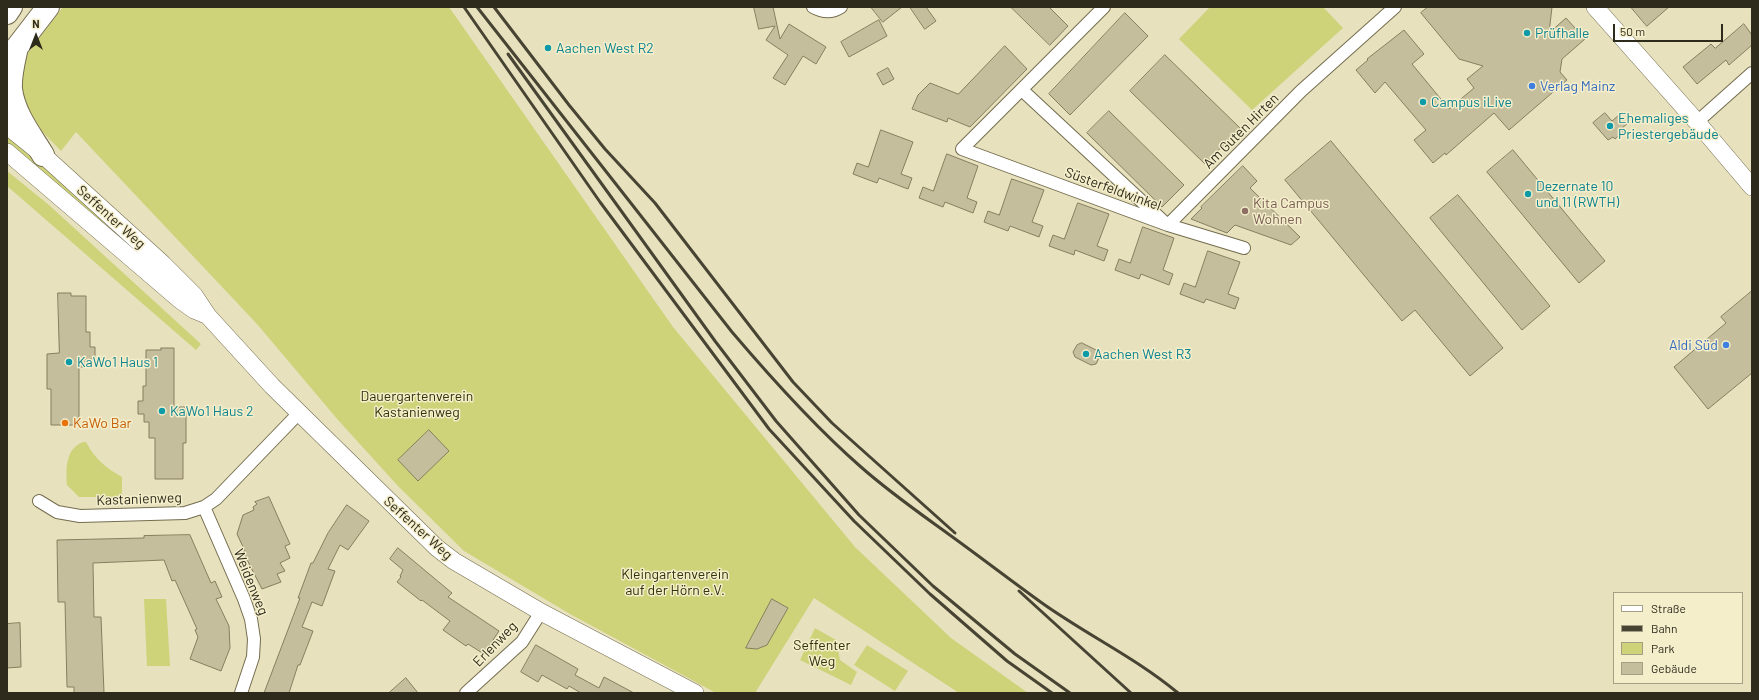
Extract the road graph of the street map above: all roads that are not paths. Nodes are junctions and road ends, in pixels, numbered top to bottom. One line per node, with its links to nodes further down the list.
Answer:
1 (48, 7): 7 (highway)
2 (813, 7): 3 (street)
3 (841, 7)
4 (1104, 7): 9 (street, Süsterfeldwinkel)
5 (1395, 7): 15 (street, Am Guten Hirten)
6 (1595, 7): 10 (street)
7 (12, 53): 13 (highway)
8 (1752, 73): 10 (street)
9 (1022, 90): 15 (street, Süsterfeldwinkel); 15 (street, Süsterfeldwinkel)
10 (1697, 122): 14 (street)
11 (7, 126): 13 (street, Seffenter Weg)
12 (7, 152): 17 (street, Seffenter Weg)
13 (44, 155): 17 (street, Seffenter Weg)
14 (1752, 187)
15 (1168, 225): 16 (street)
16 (1244, 248)
17 (208, 316): 18 (street, Seffenter Weg)
18 (299, 413): 20 (street, Kastanienweg); 21 (street, Seffenter Weg)
19 (39, 501): 20 (street, Kastanienweg)
20 (204, 507): 22 (street, Weidenweg)
21 (541, 612): 23 (street, Erlenweg); 24 (street, Seffenter Weg)
22 (242, 693)
23 (466, 693)
24 (695, 693)

